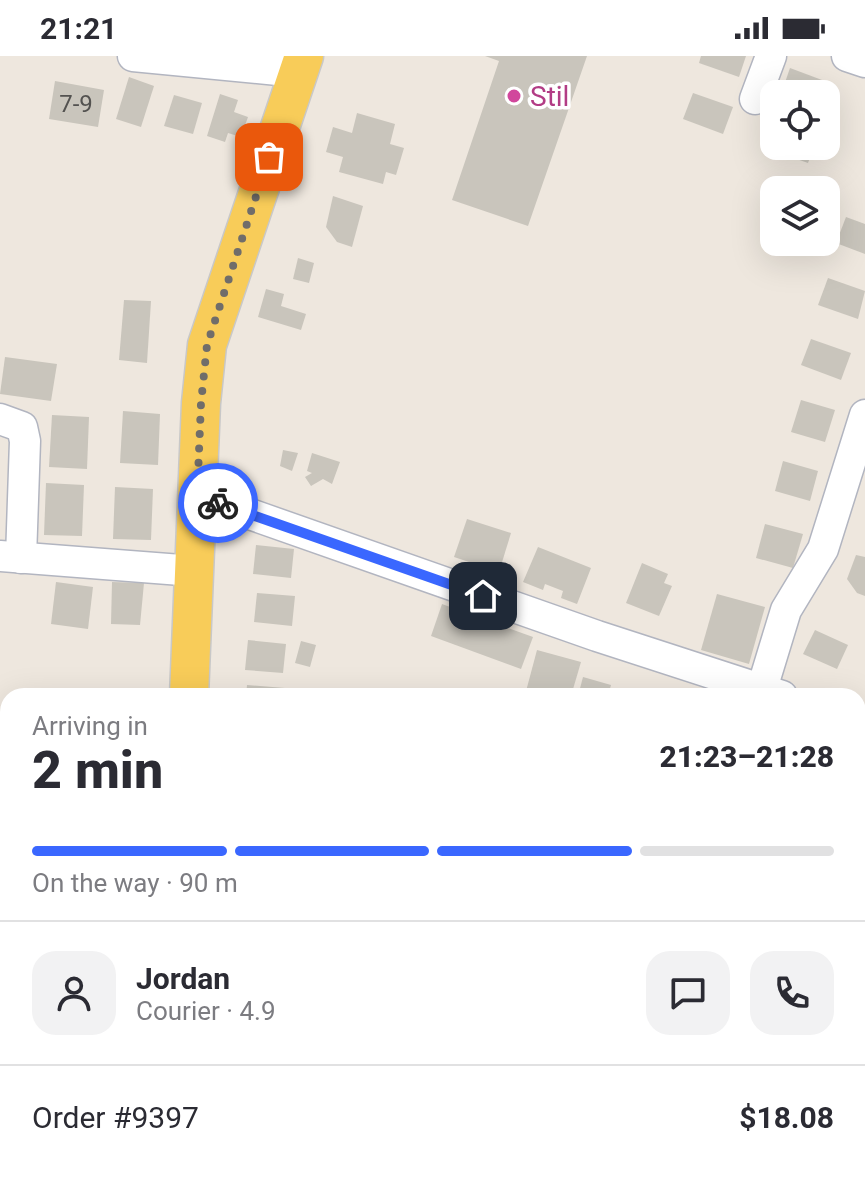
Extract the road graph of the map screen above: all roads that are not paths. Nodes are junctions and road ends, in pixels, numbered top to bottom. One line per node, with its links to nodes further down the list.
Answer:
1 (133, 56): 5 (street)
2 (771, 56): 6 (street)
3 (847, 56): 4 (street)
4 (865, 62)
5 (301, 64): 9 (main road)
6 (755, 99)
7 (865, 415): 14 (street)
8 (0, 419): 10 (street)
9 (197, 499): 11 (main road); 13 (street)
10 (11, 557): 11 (street)
11 (194, 571): 12 (main road)
12 (189, 688)
13 (755, 688)
14 (773, 688)

